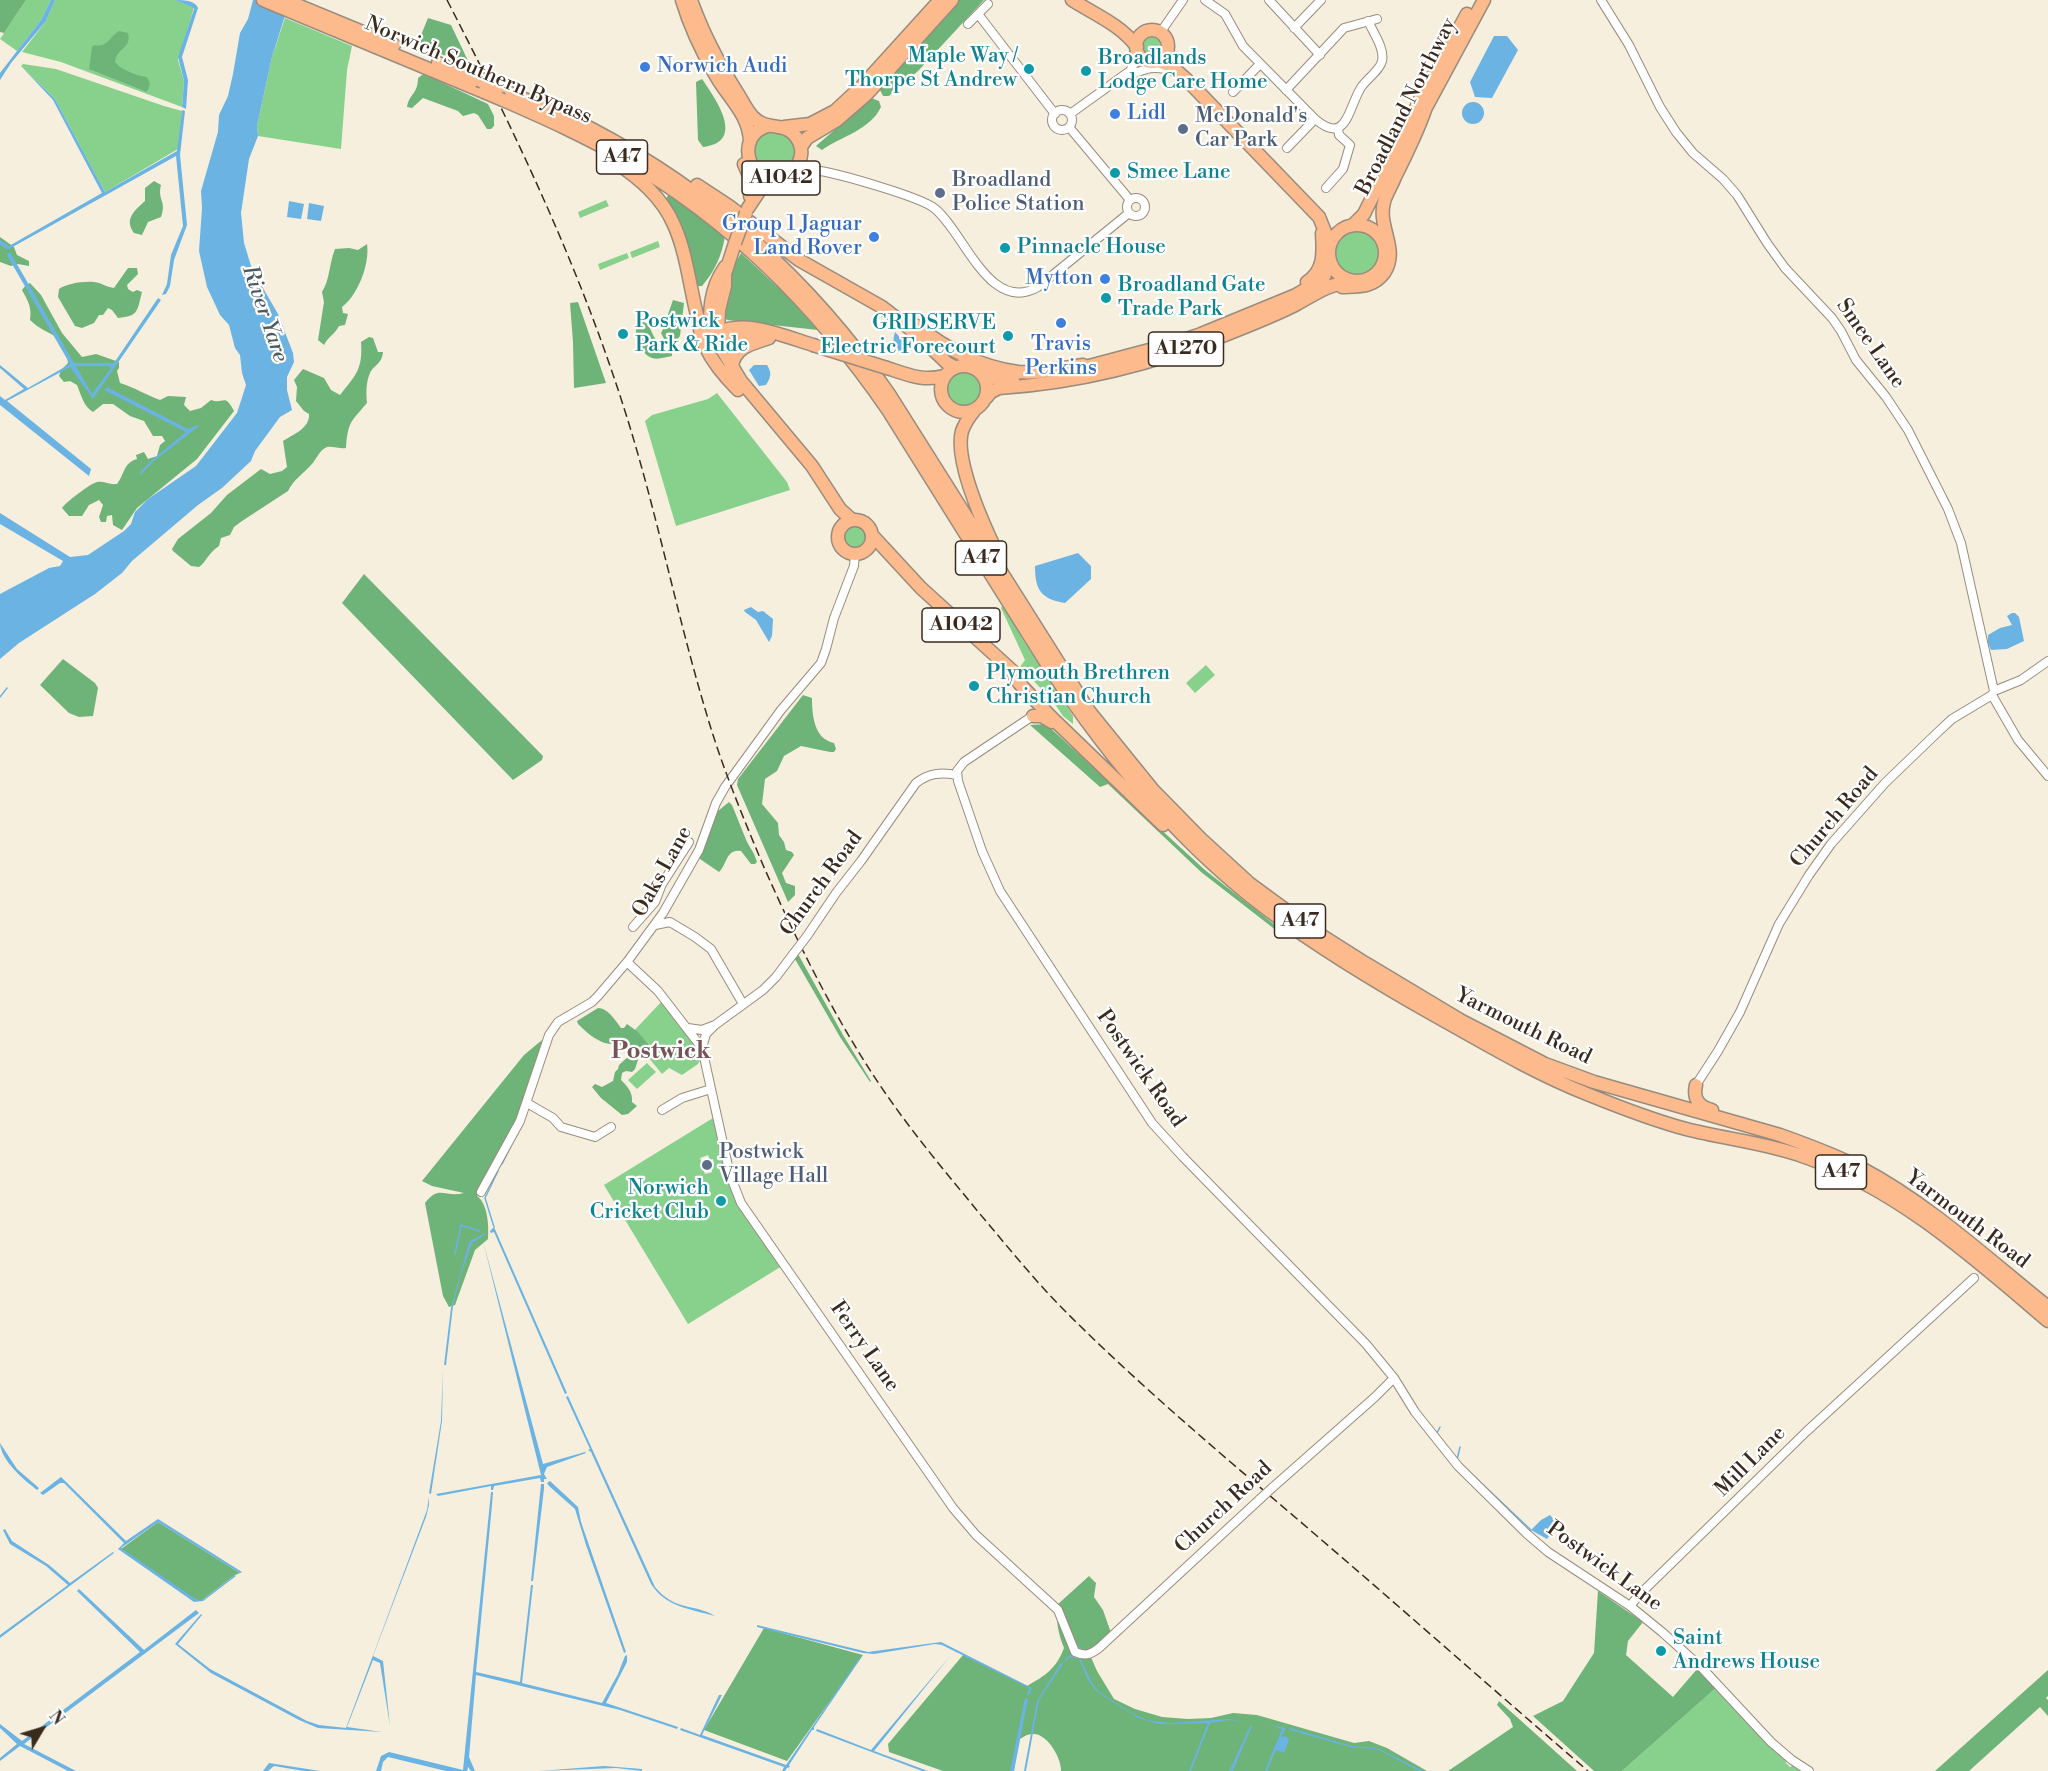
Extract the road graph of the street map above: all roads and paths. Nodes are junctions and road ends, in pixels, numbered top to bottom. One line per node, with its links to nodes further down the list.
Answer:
1 (263, 0): 29 (highway, Norwich Southern Bypass / A47)
2 (285, 0): 29 (highway, Norwich Southern Bypass / A47)
3 (682, 0): 31 (highway, A1042)
4 (691, 0): 42 (highway)
5 (940, 0): 43 (highway)
6 (952, 0): 49 (highway)
7 (1072, 0): 20 (highway)
8 (1183, 0): 23 (street)
9 (1205, 0): 28 (street)
10 (1269, 0): 21 (street)
11 (1321, 0): 21 (street)
12 (1475, 0): 60 (highway, Broadland Northway)
13 (1484, 0): 37 (highway, Broadland Northway)
14 (1601, 0): 93 (street, Smee Lane)
15 (988, 4): 16 (street)
16 (978, 15): 19 (street); 38 (street)
17 (1377, 19): 18 (street)
18 (1368, 21): 26 (street); 45 (street)
19 (968, 24)
20 (1115, 26): 22 (highway); 25 (highway)
21 (1294, 28): 26 (street)
22 (1146, 32): 23 (highway); 25 (highway)
23 (1160, 33): 24 (highway)
24 (1168, 49): 27 (highway); 32 (highway)
25 (1138, 51): 27 (highway); 30 (street)
26 (1320, 54): 33 (street)
27 (1154, 62): 30 (street); 32 (highway)
28 (1260, 64): 33 (street); 34 (street)
29 (445, 71): 35 (highway, Norwich Southern Bypass / A47, bridge); 35 (highway, Norwich Southern Bypass / A47, bridge)
30 (1127, 74): 39 (street); 41 (street)
31 (718, 80): 46 (highway, A1042); 57 (highway)
32 (1187, 80): 41 (highway)
33 (1286, 90): 40 (street)
34 (1233, 92)
35 (500, 94): 36 (highway, Norwich Southern Bypass / A47); 47 (highway, Norwich Southern Bypass / A47)
36 (525, 110): 67 (highway, A47); 100 (highway, Norwich Southern Bypass / A47)
37 (1425, 110): 61 (highway, Broadland Northway); 69 (highway)
38 (1055, 114): 39 (street); 44 (street)
39 (1070, 114): 44 (street)
40 (1315, 119): 45 (street); 48 (street)
41 (1229, 123): 50 (highway)
42 (767, 126): 43 (highway); 46 (highway, A1042)
43 (783, 127): 49 (highway, A1042)
44 (1069, 127): 56 (street)
45 (1338, 128): 55 (street)
46 (750, 141): 51 (highway, A1042)
47 (624, 147): 65 (highway, A47); 92 (highway, Norwich Southern Bypass / A47)
48 (1287, 148)
49 (801, 151): 52 (street); 53 (highway, A1042)
50 (1260, 155): 59 (highway); 70 (highway)
51 (755, 170): 54 (highway, A1042); 57 (highway, A1042)
52 (818, 171): 53 (street); 58 (street)
53 (792, 173): 54 (highway, A1042)
54 (777, 179): 57 (highway, A1042)
55 (1326, 188)
56 (1130, 200): 58 (street); 58 (street)
57 (749, 202): 64 (highway, A1042, bridge)
58 (1129, 213)
59 (1319, 217): 60 (highway); 62 (highway)
60 (1350, 225): 61 (highway); 62 (highway)
61 (1378, 233): 66 (highway)
62 (1330, 244): 63 (highway)
63 (1330, 263): 66 (highway); 70 (highway, A1270)
64 (726, 268): 68 (highway, A1042); 71 (highway, A1042)
65 (820, 272): 74 (highway, A47); 76 (highway, A47)
66 (1351, 281): 69 (highway, A1270)
67 (689, 283): 68 (highway); 71 (highway)
68 (711, 295): 71 (highway, A1042)
69 (1296, 304): 82 (highway, A1270)
70 (1253, 312): 74 (highway, A1270)
71 (715, 330): 72 (highway); 73 (highway); 75 (highway, A1042); 80 (highway, A1042); 80 (highway)
72 (769, 338): 73 (highway); 75 (highway)
73 (798, 340): 79 (highway, bridge)
74 (1105, 363): 77 (highway, A1270)
75 (732, 367): 84 (highway, A1042)
76 (955, 367): 77 (highway); 78 (highway)
77 (982, 374): 82 (highway)
78 (944, 376): 79 (highway); 81 (highway)
79 (917, 378): 81 (highway)
80 (738, 390): 84 (highway, A1042)
81 (942, 396): 83 (highway)
82 (986, 398): 83 (highway)
83 (974, 411): 92 (highway, A47)
84 (779, 429): 85 (highway, A1042)
85 (831, 496): 86 (highway, A1042); 87 (highway, A1042)
86 (852, 520): 87 (highway); 88 (highway)
87 (840, 530): 89 (highway)
88 (872, 535): 89 (highway); 90 (highway, A1042)
89 (860, 552): 90 (highway, A1042); 99 (street, Oaks Lane)
90 (913, 580): 94 (highway, A1042)
91 (2048, 661): 93 (street, Church Road)
92 (1058, 664): 113 (highway, Yarmouth Road / A47)
93 (1993, 693): 96 (street, Smee Lane); 110 (street, Church Road)
94 (1034, 711): 95 (street); 100 (highway, A47)
95 (957, 775): 106 (street, Church Road, bridge); 121 (street, Postwick Road)
96 (2048, 776)
97 (689, 842): 98 (street)
98 (675, 866): 99 (street); 104 (street)
99 (687, 873): 101 (street, Oaks Lane)
100 (1235, 882): 120 (highway, Yarmouth Road / A47)
101 (663, 913): 102 (street); 103 (street, Oaks Lane)
102 (670, 922): 103 (street); 106 (street)
103 (655, 925): 105 (street, Oaks Lane)
104 (633, 927)
105 (627, 962): 108 (street); 112 (street, Oaks Lane)
106 (743, 1004): 107 (street, Church Road)
107 (715, 1025): 108 (street); 109 (street)
108 (688, 1028): 109 (street)
109 (702, 1048): 111 (street, Ferry Lane)
110 (1696, 1085): 113 (highway); 115 (highway, A47)
111 (711, 1089): 114 (street); 123 (street, Ferry Lane)
112 (527, 1103): 116 (street); 117 (street, Oaks Lane)
113 (1670, 1104): 115 (highway, Yarmouth Road / A47)
114 (662, 1110)
115 (1749, 1125): 119 (highway, Yarmouth Road / A47)
116 (611, 1127)
117 (482, 1192)
118 (1974, 1278): 122 (street, Mill Lane)
119 (2048, 1307)
120 (2048, 1321)
121 (1394, 1378): 122 (street, Postwick Lane); 123 (street, Church Road, bridge)
122 (1630, 1606): 124 (street, Postwick Lane)
123 (1076, 1652)
124 (1809, 1771)

